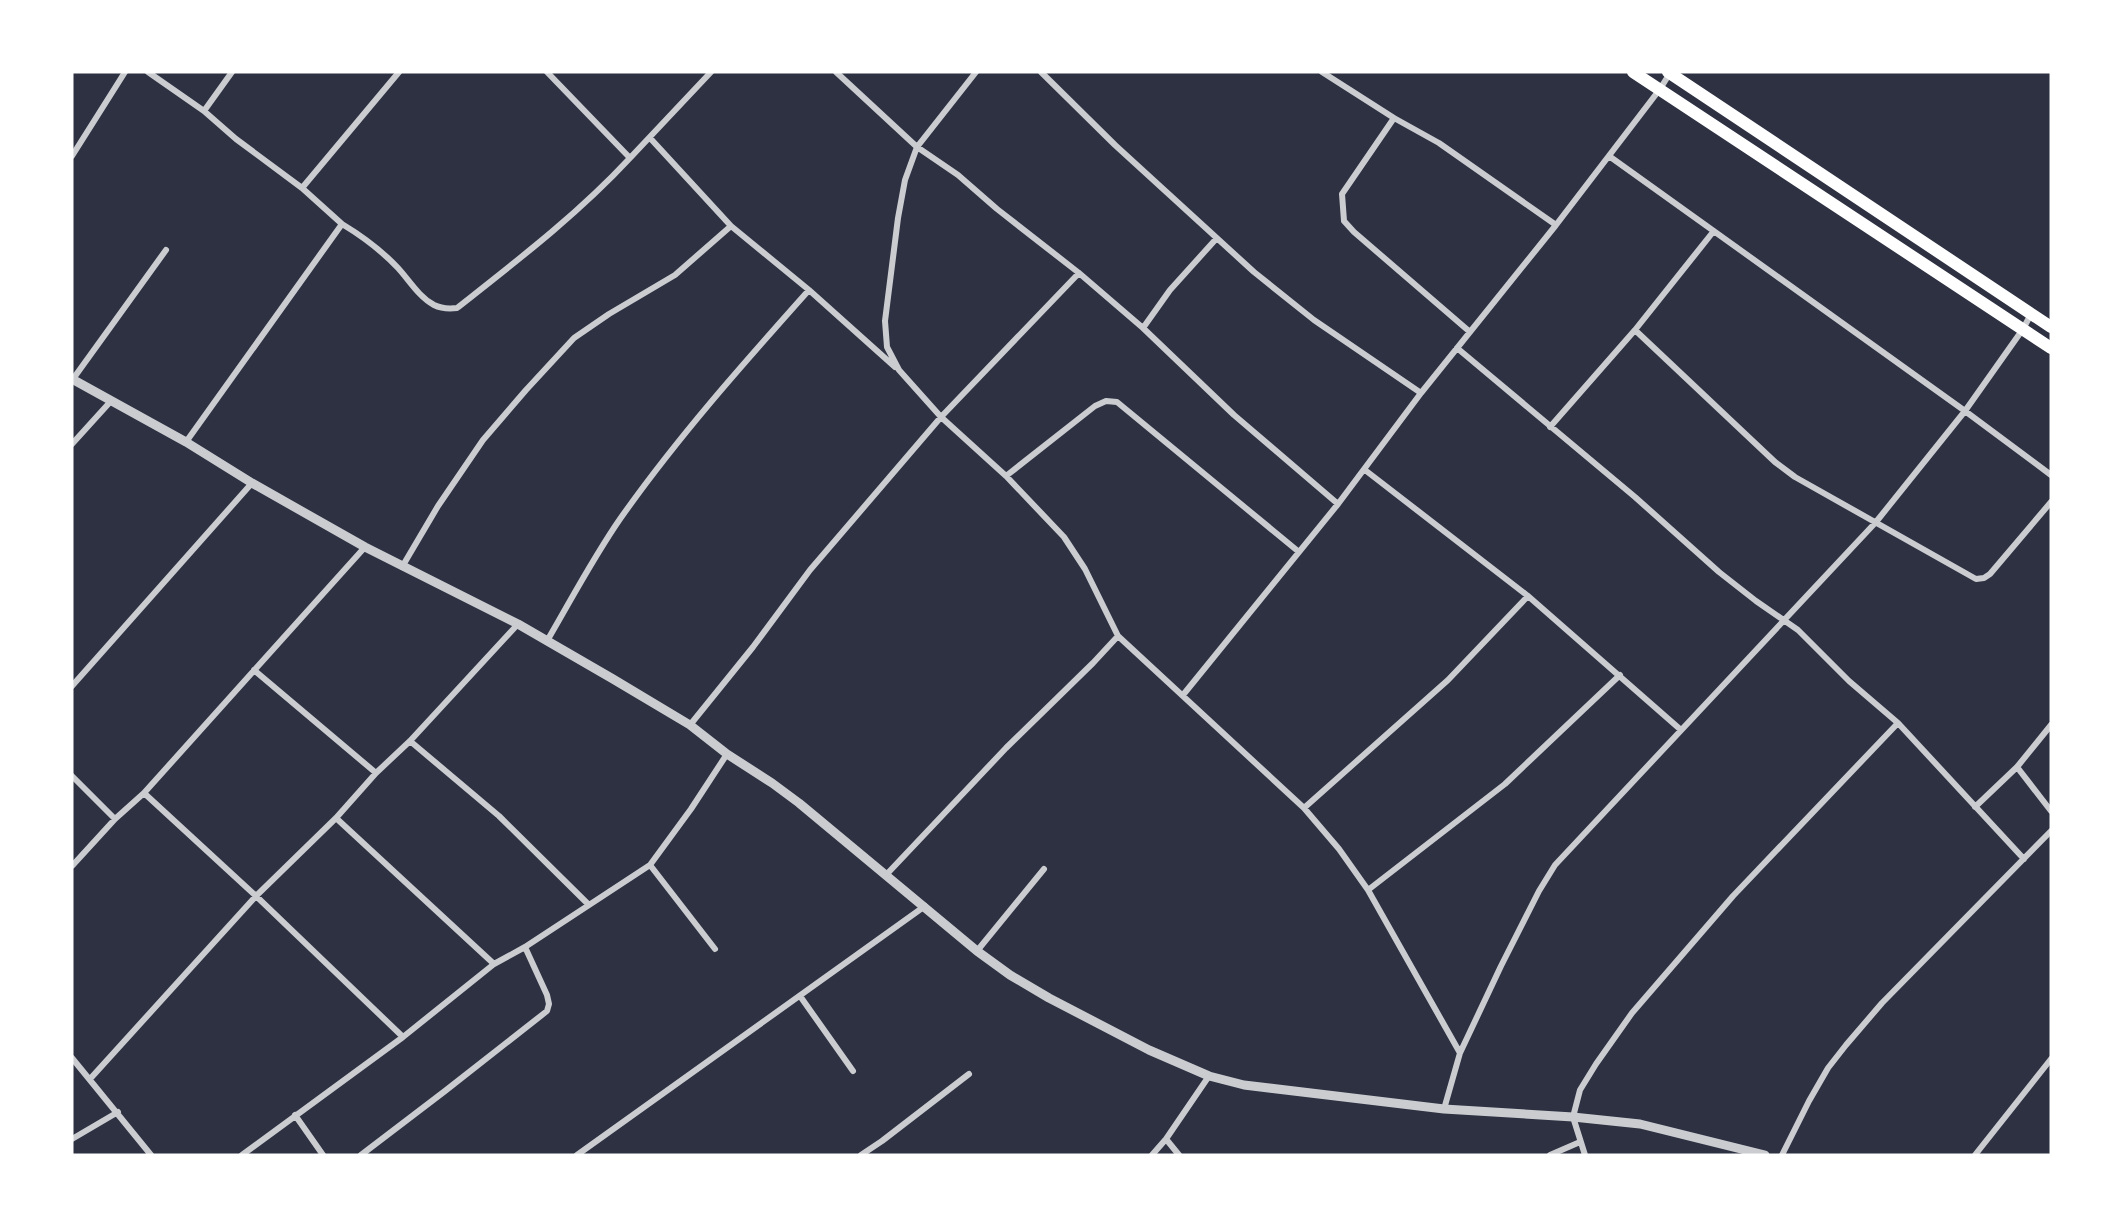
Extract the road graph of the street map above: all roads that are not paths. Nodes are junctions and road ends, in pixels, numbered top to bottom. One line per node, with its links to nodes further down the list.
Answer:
1 (125, 72): 18 (street)
2 (148, 72): 14 (street)
3 (232, 72): 14 (street)
4 (399, 72): 21 (street)
5 (547, 72): 20 (street)
6 (711, 72): 16 (street)
7 (836, 72): 17 (street)
8 (976, 72): 17 (street)
9 (1041, 72): 26 (street)
10 (1322, 72): 15 (street)
11 (1669, 73): 13 (street); 30 (highway)
12 (1639, 74): 13 (highway)
13 (1660, 89): 19 (street); 34 (highway)
14 (204, 111): 21 (street)
15 (1394, 118): 23 (street); 35 (street)
16 (650, 138): 20 (street); 24 (street)
17 (917, 147): 28 (street); 38 (street)
18 (72, 156)
19 (1609, 156): 23 (street); 25 (street)
20 (630, 158): 22 (street)
21 (302, 188): 22 (street)
22 (342, 224): 45 (street)
23 (1556, 225): 35 (street)
24 (731, 226): 29 (street); 56 (street)
25 (1713, 232): 33 (street); 42 (street)
26 (1216, 239): 32 (street); 40 (street)
27 (166, 250): 39 (street)
28 (1079, 273): 32 (street); 43 (street)
29 (809, 290): 38 (street); 61 (street)
30 (2031, 314): 31 (highway); 34 (street)
31 (2051, 327)
32 (1143, 328): 52 (street)
33 (1635, 330): 44 (street); 53 (street)
34 (2023, 330): 37 (highway); 42 (street)
35 (1470, 332): 36 (street)
36 (1458, 348): 40 (street); 44 (street)
37 (2051, 348)
38 (899, 370): 43 (street)
39 (72, 379): 41 (street)
40 (1421, 393): 47 (street)
41 (111, 401): 45 (street); 46 (street)
42 (1965, 411): 48 (street); 53 (street)
43 (941, 417): 49 (street); 67 (street)
44 (1550, 427): 58 (street)
45 (186, 442): 50 (street)
46 (72, 444)
47 (1365, 470): 52 (street); 57 (street)
48 (2051, 475)
49 (1006, 476): 55 (street); 60 (street)
50 (252, 483): 54 (street); 64 (street)
51 (2051, 502): 53 (street)
52 (1338, 504): 55 (street)
53 (1876, 522): 58 (street)
54 (365, 547): 56 (street); 62 (street)
55 (1299, 552): 65 (street)
56 (402, 567): 59 (street)
57 (1528, 596): 63 (street); 77 (street)
58 (1784, 620): 66 (street); 69 (street)
59 (518, 624): 61 (street); 70 (street)
60 (1118, 636): 65 (street); 86 (street)
61 (547, 641): 67 (street)
62 (254, 670): 73 (street); 75 (street)
63 (1620, 675): 69 (street); 87 (street)
64 (72, 686)
65 (1183, 695): 77 (street)
66 (1898, 723): 76 (street); 107 (street)
67 (690, 725): 71 (street)
68 (2051, 725): 72 (street)
69 (1681, 729): 97 (street)
70 (410, 741): 73 (street); 89 (street)
71 (727, 754): 83 (street); 86 (street)
72 (2017, 767): 76 (street); 78 (street)
73 (376, 773): 79 (street)
74 (72, 776): 80 (street)
75 (144, 793): 80 (street); 88 (street)
76 (1975, 807): 82 (street)
77 (1304, 808): 87 (street)
78 (2051, 811)
79 (336, 818): 88 (street); 94 (street)
80 (115, 819): 84 (street)
81 (2051, 831): 82 (street)
82 (2024, 859): 122 (street)
83 (650, 865): 89 (street); 92 (street)
84 (72, 866)
85 (1044, 869): 93 (street)
86 (886, 875): 90 (street)
87 (1368, 890): 97 (street)
88 (256, 896): 96 (street); 103 (street)
89 (589, 905): 91 (street)
90 (925, 906): 93 (street); 95 (street)
91 (525, 947): 94 (street); 114 (street)
92 (715, 949)
93 (977, 951): 102 (street)
94 (494, 964): 96 (street)
95 (800, 996): 100 (street); 115 (street)
96 (403, 1037): 106 (street)
97 (1460, 1053): 104 (street)
98 (72, 1058): 103 (street)
99 (2051, 1059): 123 (street)
100 (853, 1071)
101 (969, 1074): 116 (street)
102 (1209, 1076): 104 (street); 108 (street)
103 (90, 1079): 105 (street)
104 (1444, 1109): 107 (street)
105 (118, 1112): 109 (street); 111 (street)
106 (295, 1115): 112 (street); 113 (street)
107 (1573, 1118): 110 (street); 121 (street)
108 (1166, 1138): 117 (street); 118 (street)
109 (72, 1139)
110 (1580, 1142): 119 (street); 120 (street)
111 (151, 1155)
112 (242, 1155)
113 (323, 1155)
114 (361, 1155)
115 (577, 1155)
116 (861, 1155)
117 (1152, 1155)
118 (1179, 1155)
119 (1551, 1155)
120 (1585, 1155)
121 (1765, 1155)
122 (1782, 1155)
123 (1975, 1155)

